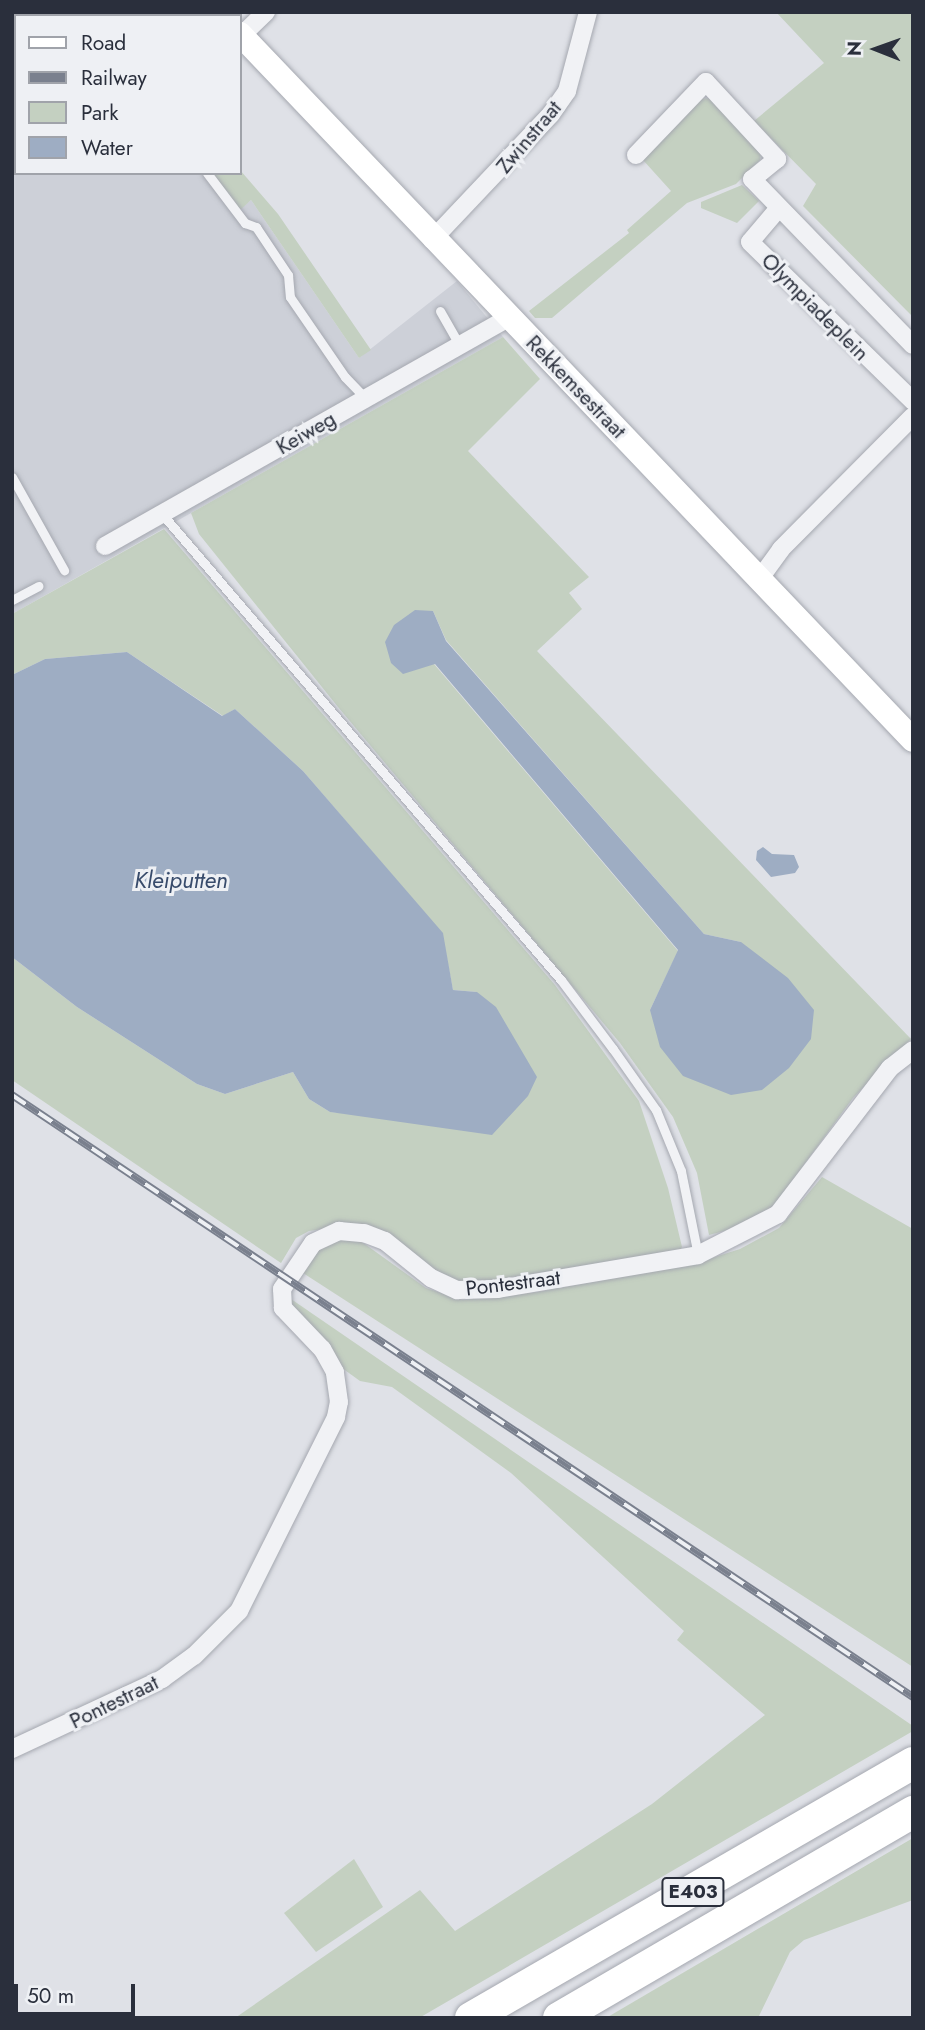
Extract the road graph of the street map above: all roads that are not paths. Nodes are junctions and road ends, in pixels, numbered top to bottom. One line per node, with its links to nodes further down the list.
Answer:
1 (266, 12): 3 (street)
2 (588, 12): 8 (street, Zwinstraat)
3 (242, 34)
4 (242, 36): 8 (street, Rekkemsestraat)
5 (636, 155): 7 (street, Olympiadeplein)
6 (209, 175): 13 (lane)
7 (778, 209): 12 (street, Olympiadeplein); 14 (street, Olympiadeplein)
8 (432, 240): 10 (street, Rekkemsestraat)
9 (440, 311): 11 (lane)
10 (508, 319): 11 (street, Keiweg); 20 (street, Rekkemsestraat)
11 (460, 345): 13 (street, Keiweg)
12 (913, 345)
13 (366, 399): 17 (street, Keiweg)
14 (913, 401)
15 (913, 416): 20 (street)
16 (12, 477): 19 (lane)
17 (162, 514): 18 (street, Keiweg); 25 (lane)
18 (105, 546)
19 (64, 570)
20 (752, 575): 23 (street, Rekkemsestraat)
21 (38, 586): 22 (lane)
22 (12, 600)
23 (913, 740)
24 (913, 1050): 25 (street, Pontestraat)
25 (698, 1255): 26 (street, Pontestraat)
26 (12, 1749)
27 (913, 1763): 29 (highway, E403)
28 (913, 1812): 30 (highway, E403)
29 (471, 2018)
30 (559, 2018)

